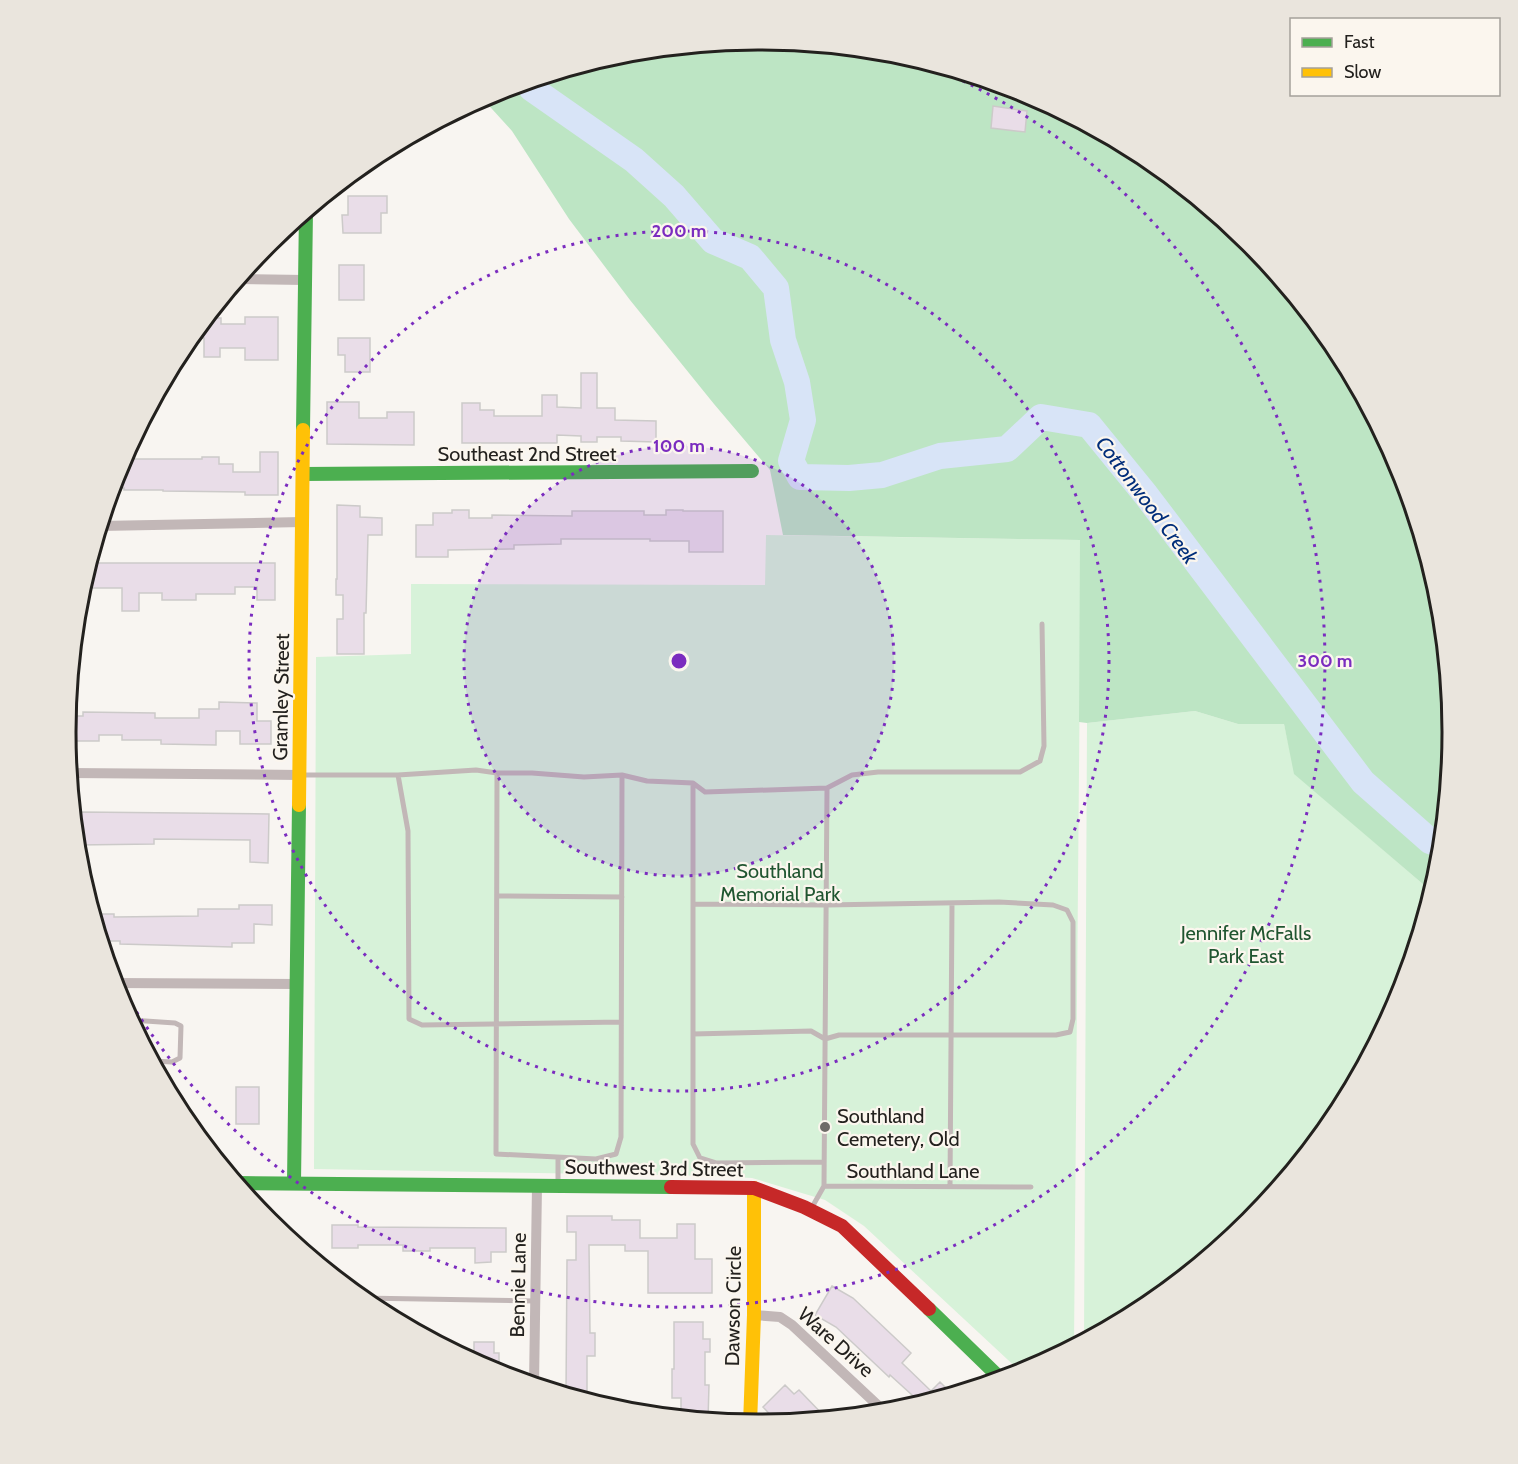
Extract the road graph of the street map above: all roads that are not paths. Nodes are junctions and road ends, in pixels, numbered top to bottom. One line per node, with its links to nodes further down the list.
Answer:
1 (306, 222): 3 (street, Gramley Street)
2 (249, 279): 3 (street)
3 (306, 280): 5 (street, Gramley Street)
4 (752, 471): 5 (street, Southeast 2nd Street)
5 (303, 474): 6 (street, Gramley Street)
6 (302, 522): 7 (street); 11 (street, Gramley Street)
7 (109, 526)
8 (1042, 624): 15 (lane)
9 (78, 773): 11 (street)
10 (497, 773): 12 (lane); 13 (lane); 16 (lane)
11 (300, 775): 12 (lane); 22 (street, Gramley Street)
12 (398, 775): 25 (lane)
13 (622, 775): 14 (lane); 17 (lane)
14 (693, 783): 15 (lane); 19 (lane)
15 (827, 788): 20 (lane)
16 (497, 896): 17 (lane); 25 (lane)
17 (622, 897): 24 (lane)
18 (952, 903): 20 (lane); 27 (lane); 27 (lane)
19 (693, 904): 20 (lane); 26 (lane)
20 (826, 905): 28 (lane)
21 (124, 983): 22 (street)
22 (297, 984): 33 (street, Gramley Street)
23 (141, 1021): 29 (lane)
24 (621, 1022): 25 (lane); 30 (lane)
25 (496, 1024): 30 (lane)
26 (693, 1034): 28 (lane); 31 (lane)
27 (951, 1035): 28 (lane); 37 (lane)
28 (825, 1039): 31 (lane)
29 (162, 1061)
30 (558, 1158): 35 (lane)
31 (824, 1162): 36 (lane)
32 (247, 1183): 33 (street, Southwest 3rd Street)
33 (294, 1183): 34 (street, Southwest 3rd Street)
34 (537, 1186): 35 (street, Southwest 3rd Street); 42 (street, Bennie Lane)
35 (558, 1186): 39 (street, Southwest 3rd Street)
36 (824, 1186): 37 (lane, Southland Lane); 40 (lane, Southland Lane)
37 (950, 1186): 38 (lane, Southland Lane)
38 (1031, 1187)
39 (754, 1188): 40 (street, Southwest 3rd Street); 43 (street, Dawson Circle)
40 (810, 1210): 44 (street, Southwest 3rd Street)
41 (379, 1298): 42 (lane)
42 (535, 1301): 45 (street, Bennie Lane)
43 (754, 1315): 46 (street, Ware Drive); 47 (street, Dawson Circle)
44 (994, 1372)
45 (534, 1376)
46 (876, 1404)
47 (750, 1414)

